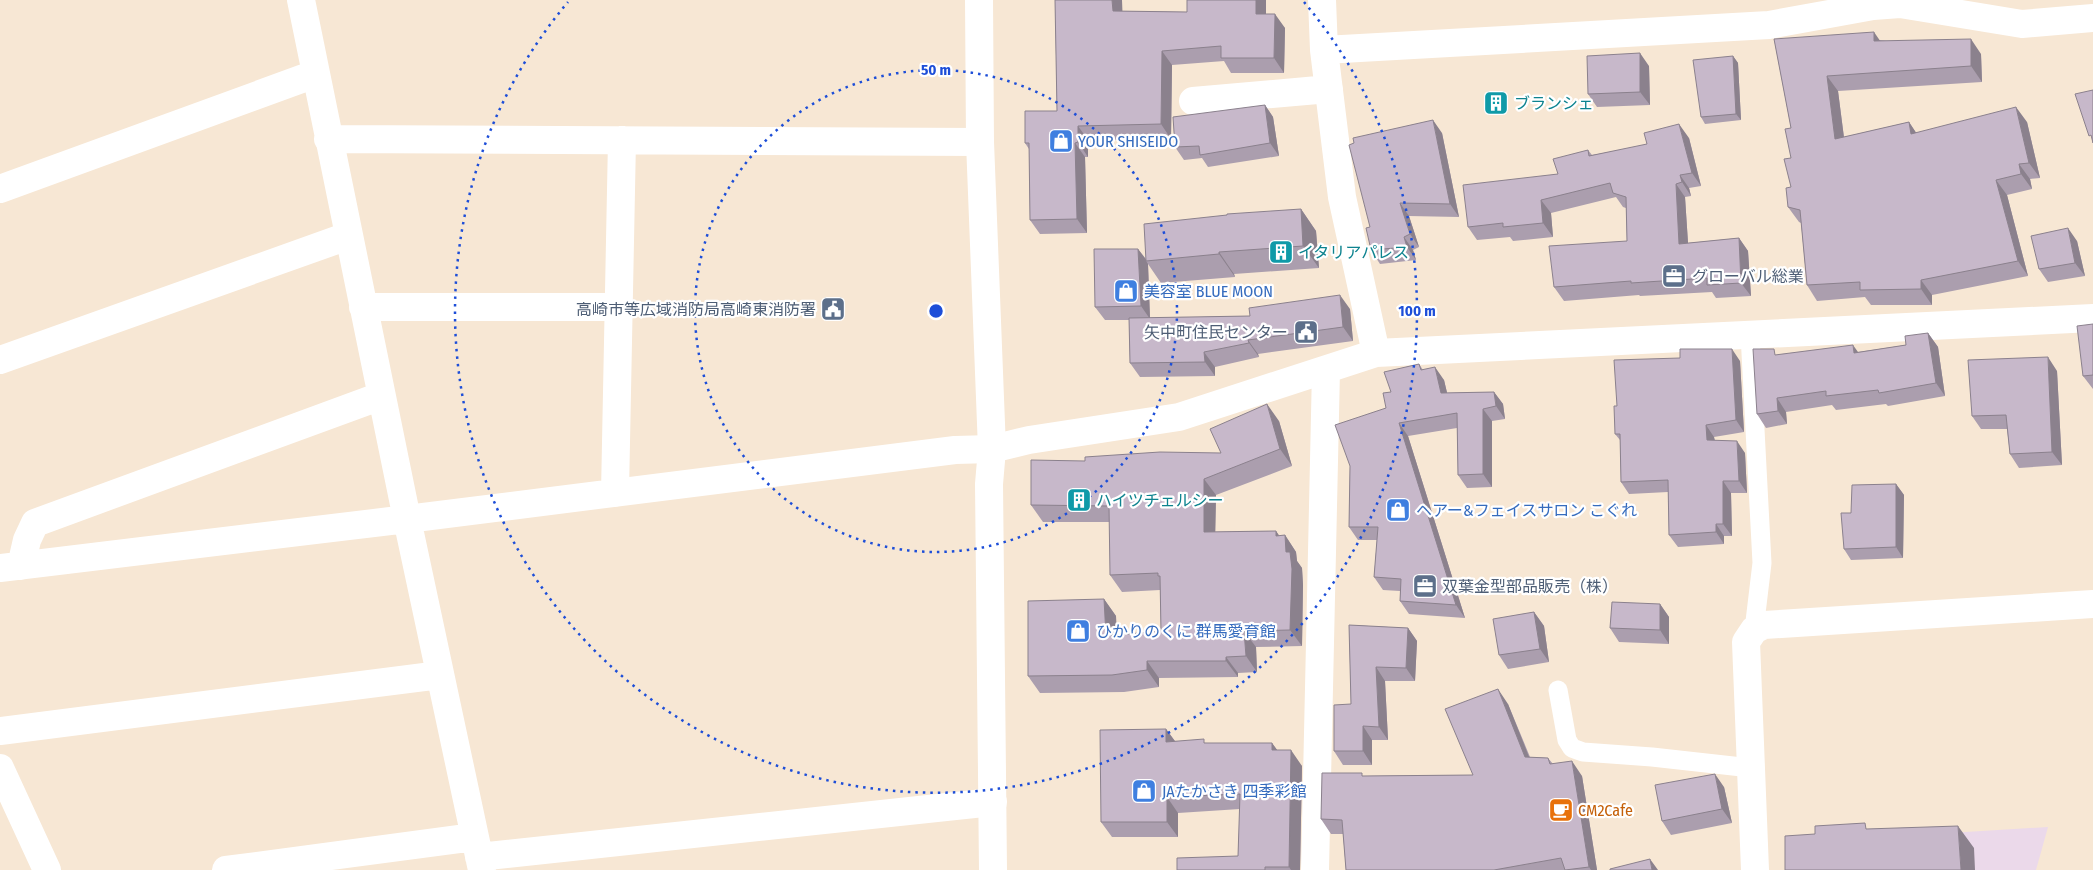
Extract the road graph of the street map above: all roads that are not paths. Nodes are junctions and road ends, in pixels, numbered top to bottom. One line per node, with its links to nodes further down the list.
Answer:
1 (301, 0): 7 (street)
2 (979, 0): 12 (street)
3 (1322, 0): 6 (street)
4 (1873, 3): 5 (street); 6 (street)
5 (2093, 18)
6 (1324, 50): 8 (street)
7 (315, 74): 10 (street); 13 (street)
8 (1329, 89): 9 (street); 19 (street)
9 (1194, 101)
10 (328, 139): 11 (street); 14 (street)
11 (622, 140): 12 (street); 16 (street)
12 (980, 142): 23 (street)
13 (0, 189)
14 (348, 236): 15 (street); 20 (street)
15 (363, 307): 16 (street); 22 (street)
16 (618, 307): 24 (street)
17 (2093, 318): 18 (street)
18 (1750, 334): 19 (street); 28 (lane)
19 (1376, 353): 21 (street)
20 (0, 360)
21 (1326, 370): 23 (street); 39 (street)
22 (381, 396): 25 (street); 26 (street)
23 (992, 449): 24 (street); 34 (street)
24 (615, 493): 25 (street)
25 (407, 519): 26 (street); 29 (street)
26 (10, 566)
27 (2093, 604): 28 (street)
28 (1754, 630): 33 (street)
29 (440, 675): 31 (street); 35 (street)
30 (1558, 690): 33 (lane)
31 (0, 731)
32 (0, 768): 36 (street)
33 (1751, 768): 40 (street)
34 (993, 802): 35 (street); 38 (street)
35 (478, 855): 37 (street)
36 (47, 870)
37 (226, 870)
38 (993, 870)
39 (1315, 870)
40 (1755, 870)

